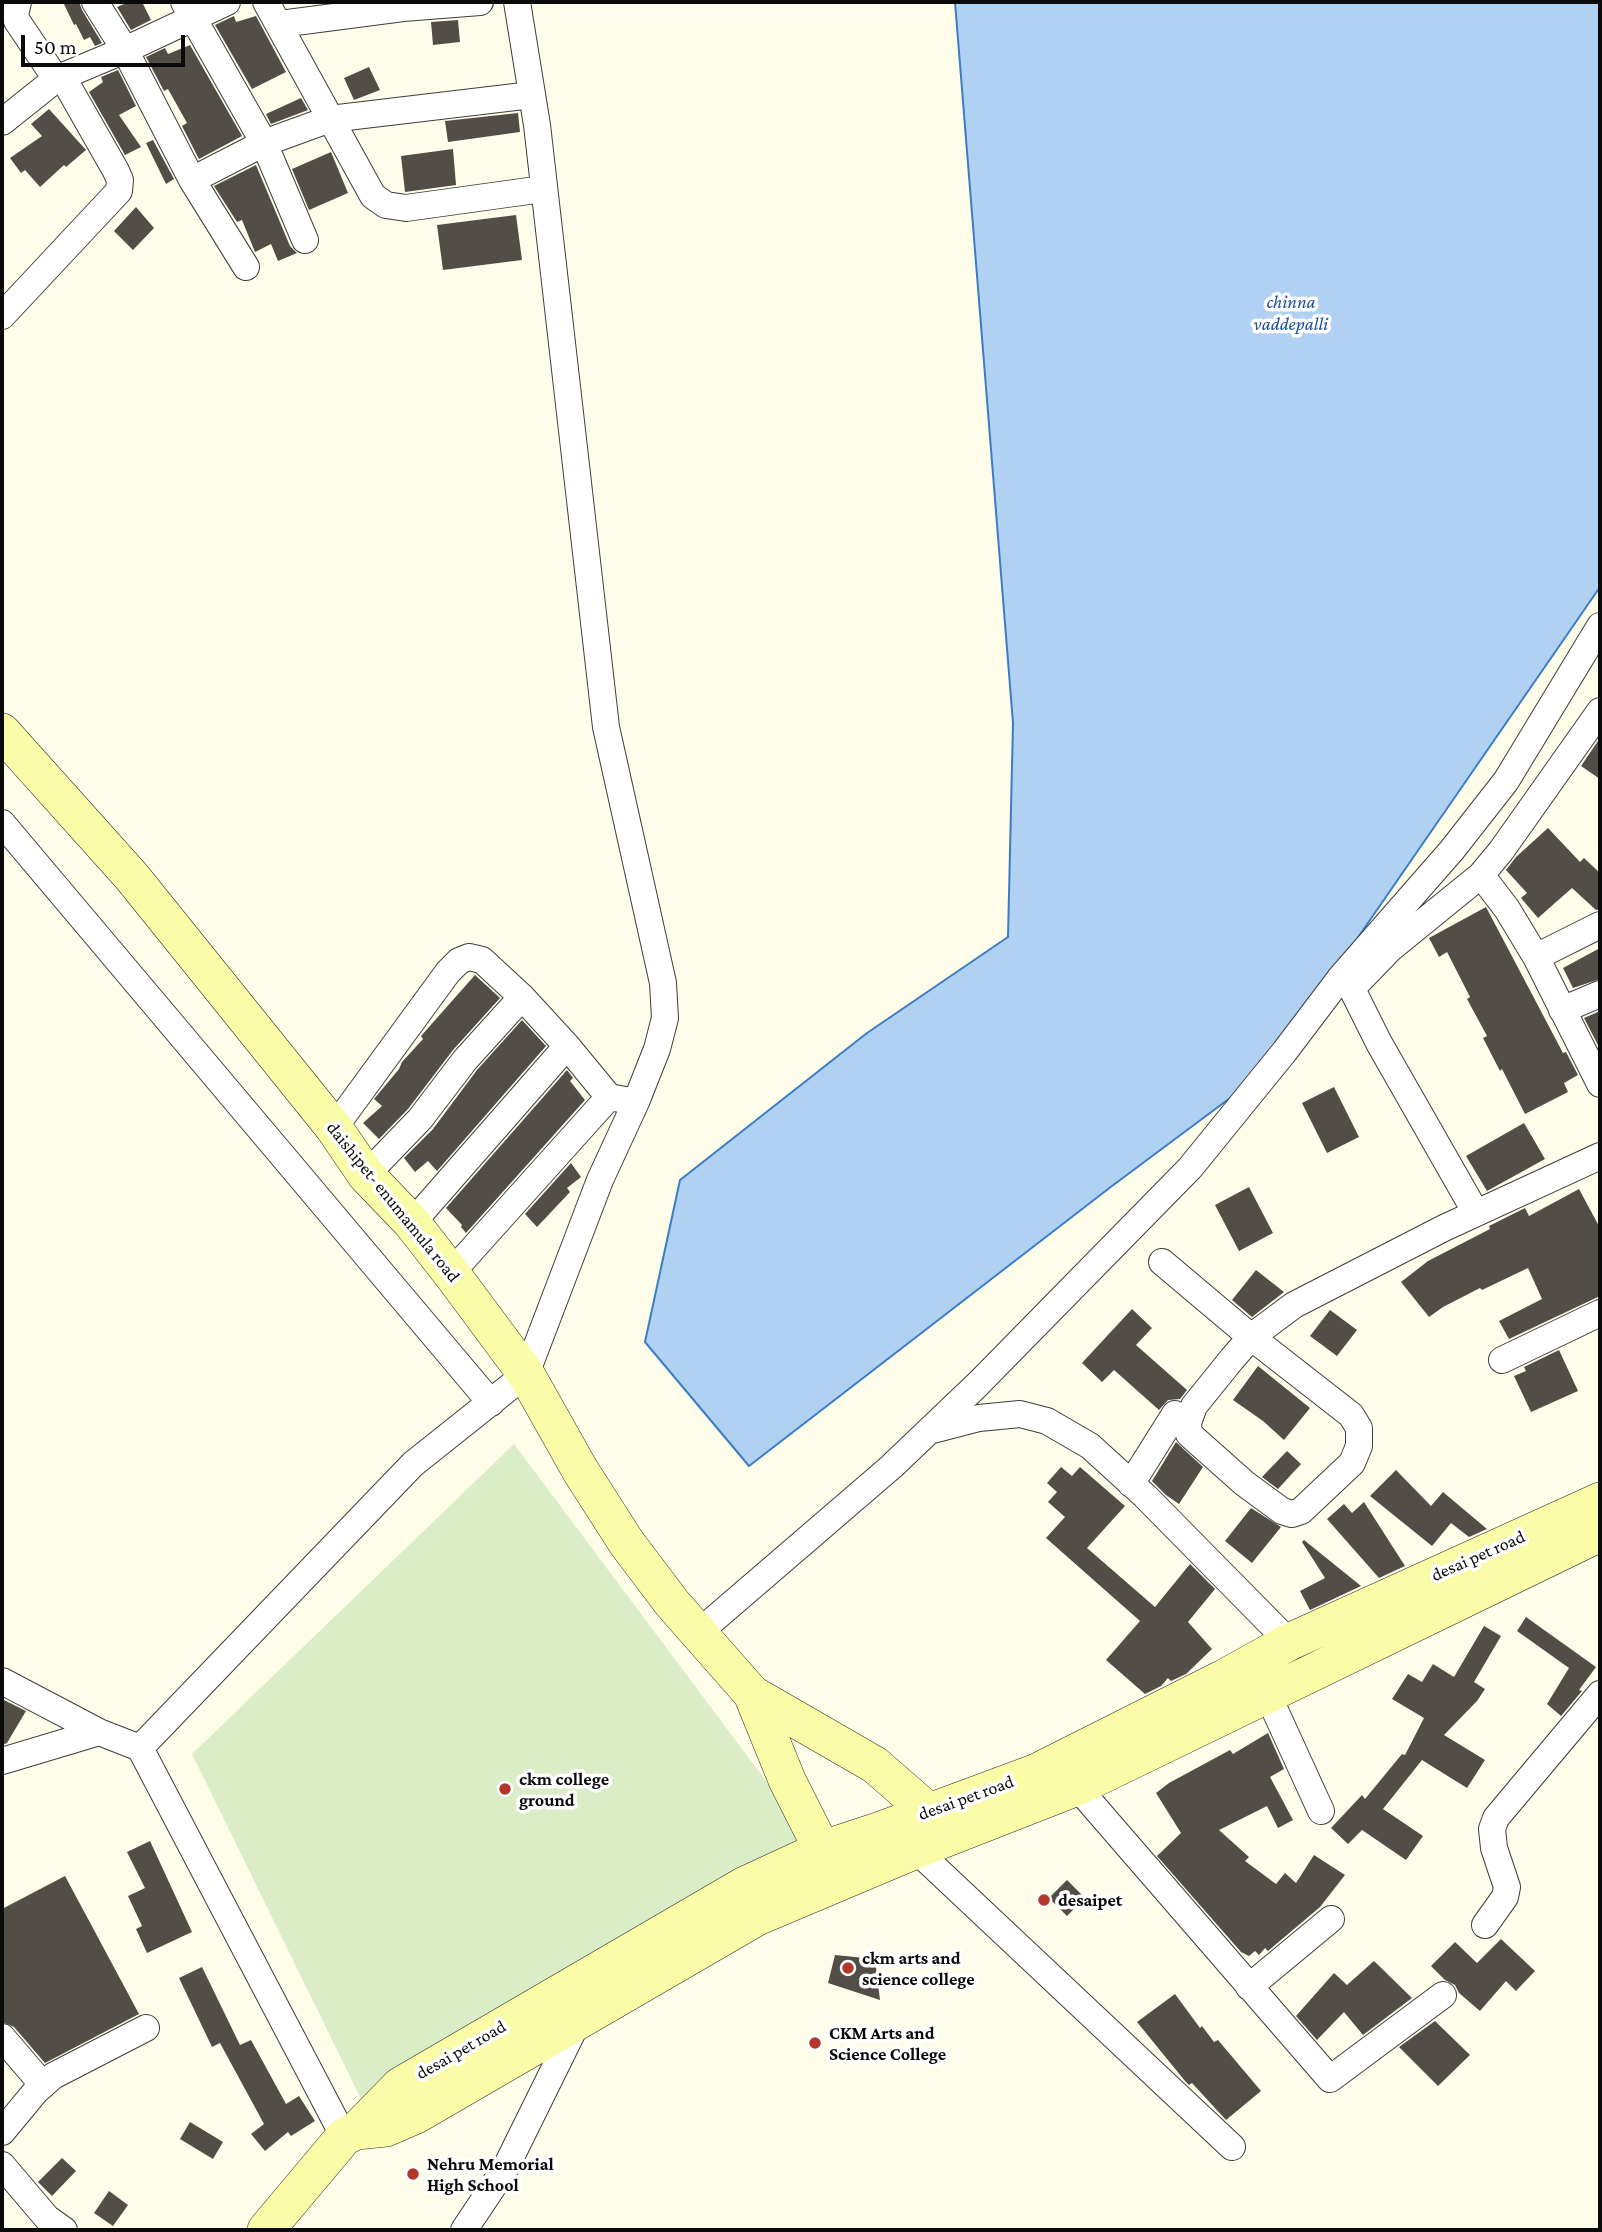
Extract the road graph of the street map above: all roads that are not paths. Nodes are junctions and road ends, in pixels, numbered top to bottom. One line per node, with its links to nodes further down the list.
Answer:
1 (18, 2): 11 (street)
2 (95, 2): 10 (street)
3 (226, 2): 8 (street)
4 (266, 2): 9 (street)
5 (480, 2): 7 (street)
6 (517, 2): 12 (street)
7 (403, 5): 9 (street)
8 (189, 10): 10 (street); 15 (street)
9 (294, 16): 14 (street)
10 (125, 50): 11 (street); 16 (street)
11 (59, 77): 13 (street); 20 (street)
12 (531, 95): 14 (street); 17 (street)
13 (3, 119)
14 (330, 119): 15 (street); 17 (street)
15 (264, 143): 16 (street); 18 (street)
16 (192, 180): 19 (street)
17 (543, 189): 35 (street)
18 (304, 240)
19 (246, 267)
20 (2, 316)
21 (1600, 626): 28 (street)
22 (1600, 711): 25 (street)
23 (2, 732): 36 (street, daishipet- enumamula road)
24 (2, 823): 47 (street)
25 (1481, 875): 27 (street); 28 (street)
26 (1600, 925): 27 (street)
27 (1536, 957): 31 (street)
28 (1346, 983): 39 (street); 49 (street)
29 (1600, 994): 31 (street)
30 (522, 997): 32 (street); 36 (street); 38 (street)
31 (1562, 1010): 33 (street)
32 (567, 1046): 34 (street); 40 (street)
33 (1600, 1084)
34 (609, 1097): 35 (street); 42 (street)
35 (636, 1102): 46 (street)
36 (334, 1128): 38 (street, daishipet- enumamula road)
37 (1600, 1156): 39 (street)
38 (366, 1175): 40 (street, daishipet- enumamula road)
39 (1476, 1213): 44 (street)
40 (412, 1223): 42 (street, daishipet- enumamula road)
41 (1161, 1262): 44 (street)
42 (451, 1273): 46 (street, daishipet- enumamula road)
43 (1600, 1313): 45 (street)
44 (1251, 1338): 44 (street)
45 (1502, 1360)
46 (526, 1374): 47 (street); 53 (street, daishipet- enumamula road)
47 (491, 1403): 60 (street)
48 (1175, 1414): 50 (street)
49 (925, 1432): 50 (street); 53 (street)
50 (1131, 1484): 54 (street)
51 (1600, 1501): 54 (street, desai pet road)
52 (1600, 1533): 56 (street, desai pet road)
53 (698, 1633): 57 (street, daishipet- enumamula road)
54 (1289, 1642): 64 (street, desai pet road)
55 (2, 1681): 59 (street)
56 (1267, 1693): 62 (street, desai pet road); 63 (street)
57 (752, 1694): 64 (street, daishipet- enumamula road); 65 (street, daishipet- enumamula road)
58 (1600, 1694): 68 (street)
59 (99, 1732): 60 (street); 61 (street)
60 (141, 1748): 76 (street)
61 (2, 1760)
62 (1077, 1787): 64 (street, desai pet road); 69 (street)
63 (1321, 1811)
64 (930, 1834): 65 (street, desai pet road); 66 (street, desai pet road); 77 (street)
65 (823, 1849): 66 (street, daishipet- enumamula road); 76 (street, desai pet road)
66 (839, 1884): 71 (street, desai pet road)
67 (1331, 1919): 69 (street)
68 (1485, 1925)
69 (1249, 1987): 70 (street)
70 (1443, 1995)
71 (578, 2021): 76 (street, desai pet road); 81 (street)
72 (146, 2028): 74 (street)
73 (2, 2037): 74 (street)
74 (43, 2085): 75 (street)
75 (2, 2132)
76 (350, 2134): 80 (street, desai pet road)
77 (1231, 2147)
78 (2, 2165): 79 (street)
79 (64, 2230)
80 (266, 2230)
81 (464, 2230)

